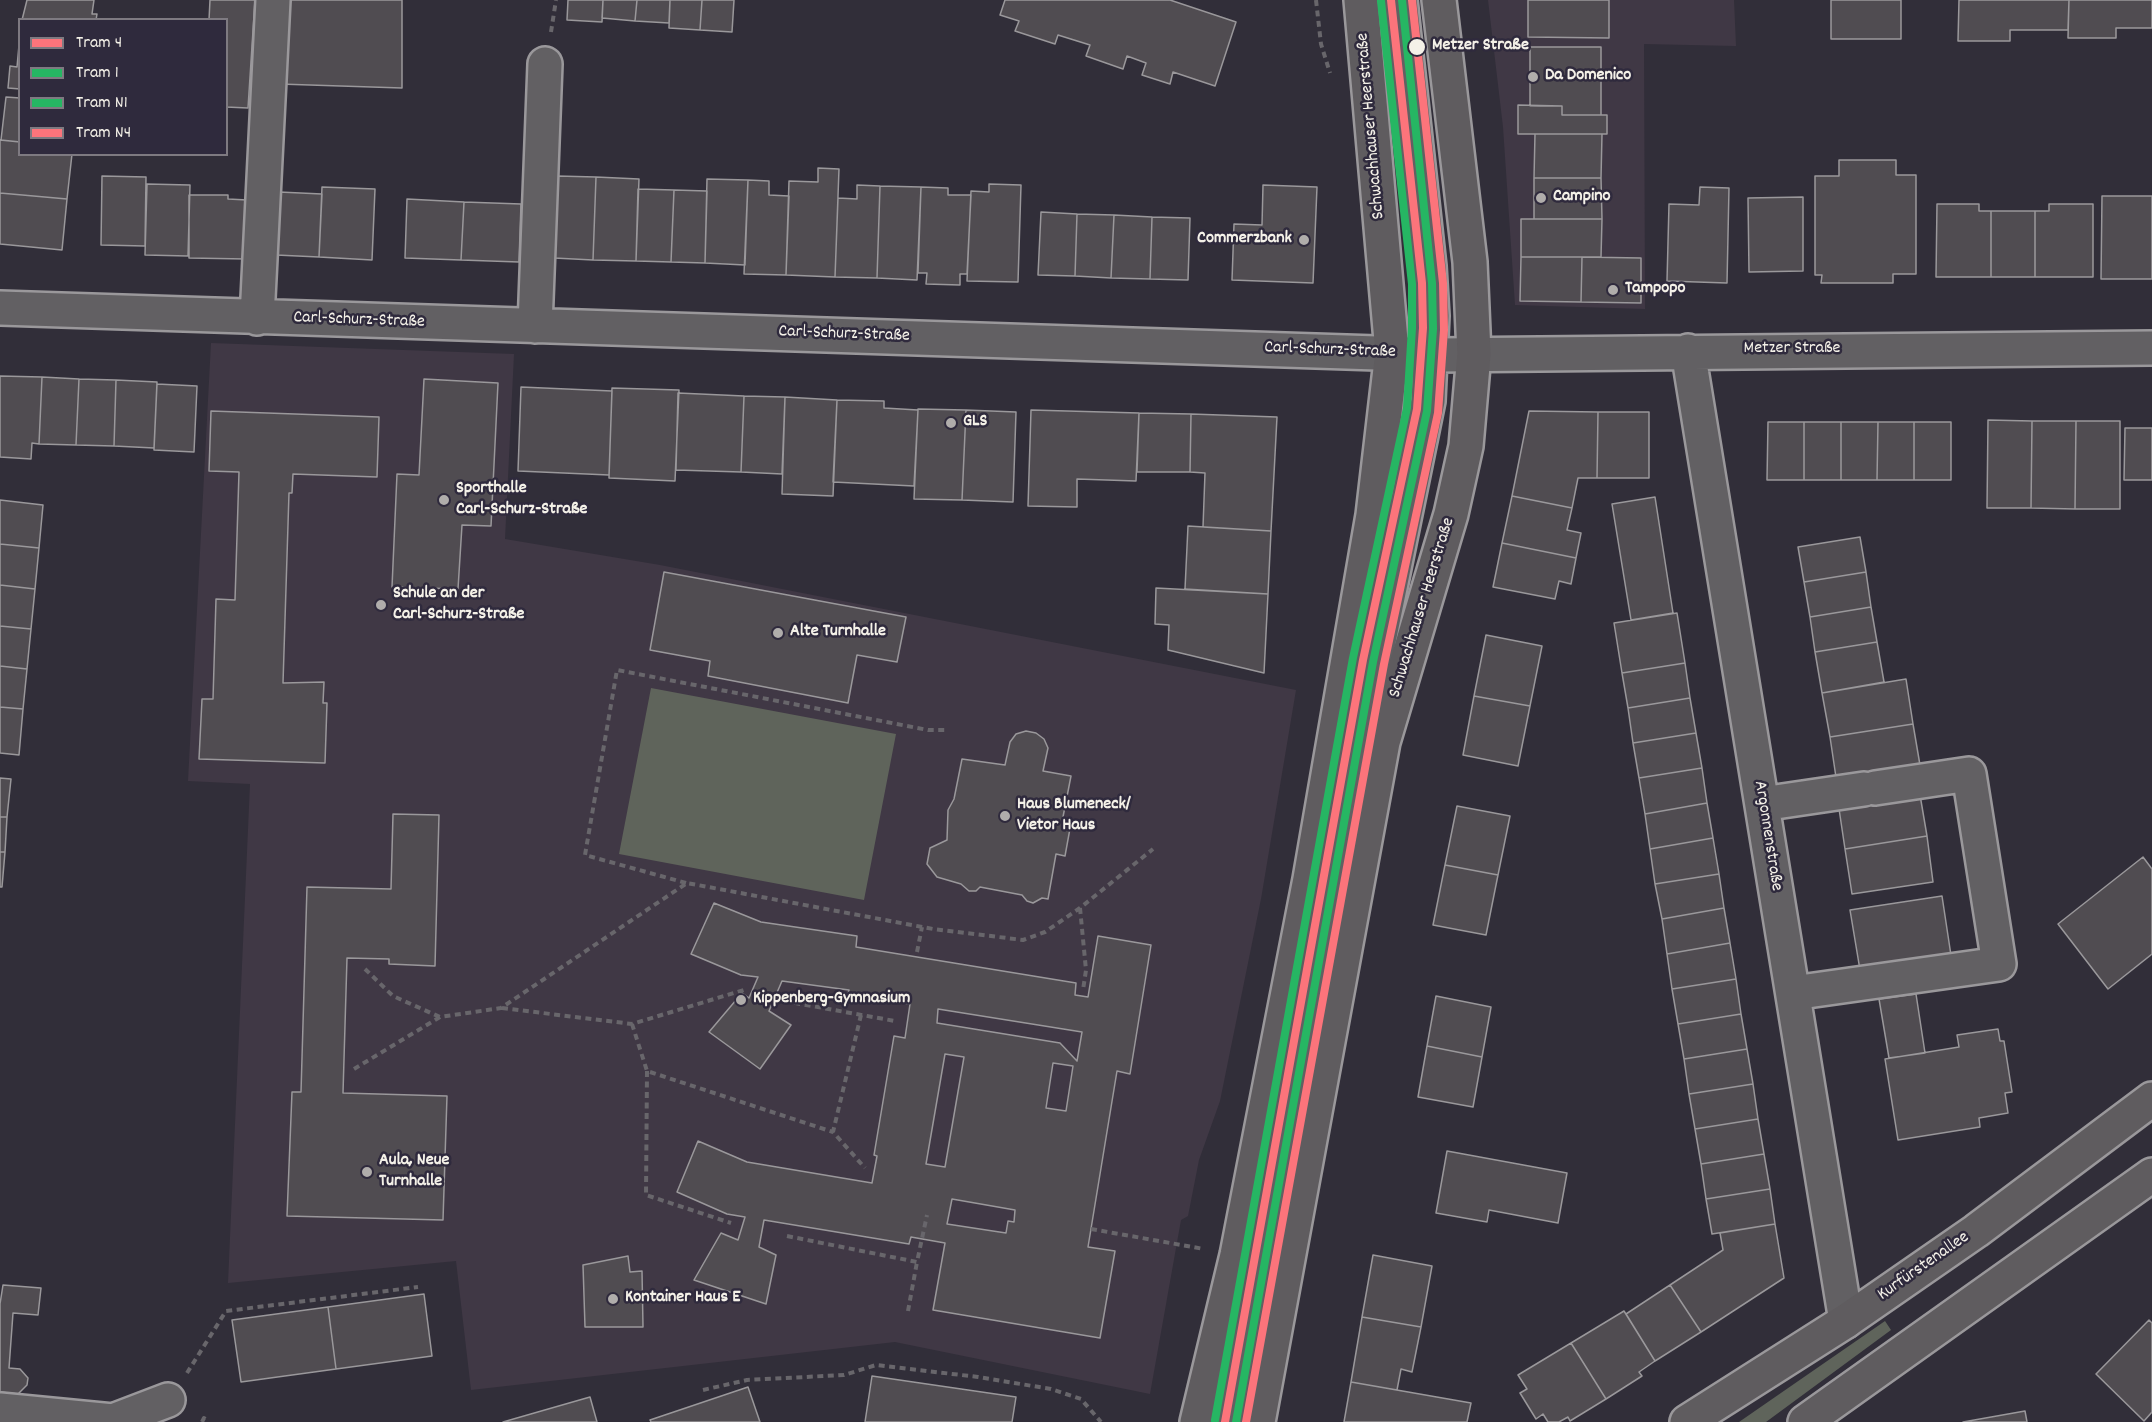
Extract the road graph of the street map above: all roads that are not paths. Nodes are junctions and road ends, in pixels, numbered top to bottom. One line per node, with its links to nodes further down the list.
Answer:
1 (273, 0): 7 (street)
2 (1361, 0): 11 (main road, Schwachhauser Heerstraße)
3 (1400, 0): 13 (street)
4 (1440, 0): 12 (main road, Schwachhauser Heerstraße)
5 (545, 64): 8 (street)
6 (0, 308): 7 (street, Carl-Schurz-Straße)
7 (257, 318): 8 (street, Carl-Schurz-Straße)
8 (535, 326): 11 (street, Carl-Schurz-Straße)
9 (2152, 348): 10 (street, Metzer Straße)
10 (1688, 351): 12 (street, Metzer Straße); 14 (street, Argonnenstraße)
11 (1392, 352): 13 (street, Carl-Schurz-Straße); 22 (main road, Schwachhauser Heerstraße)
12 (1474, 354): 13 (street, Metzer Straße); 24 (main road, Schwachhauser Heerstraße)
13 (1431, 355): 23 (street)
14 (1762, 804): 15 (street, Argonnenstraße); 15 (street)
15 (1793, 993): 18 (street, Argonnenstraße)
16 (2152, 1099): 18 (main road, Kurfürstenallee)
17 (2152, 1175): 21 (main road)
18 (1846, 1321): 25 (main road, Kurfürstenallee)
19 (168, 1400): 20 (street)
20 (0, 1410)
21 (1808, 1421)
22 (1197, 1422)
23 (1234, 1422)
24 (1258, 1422)
25 (1687, 1422)

